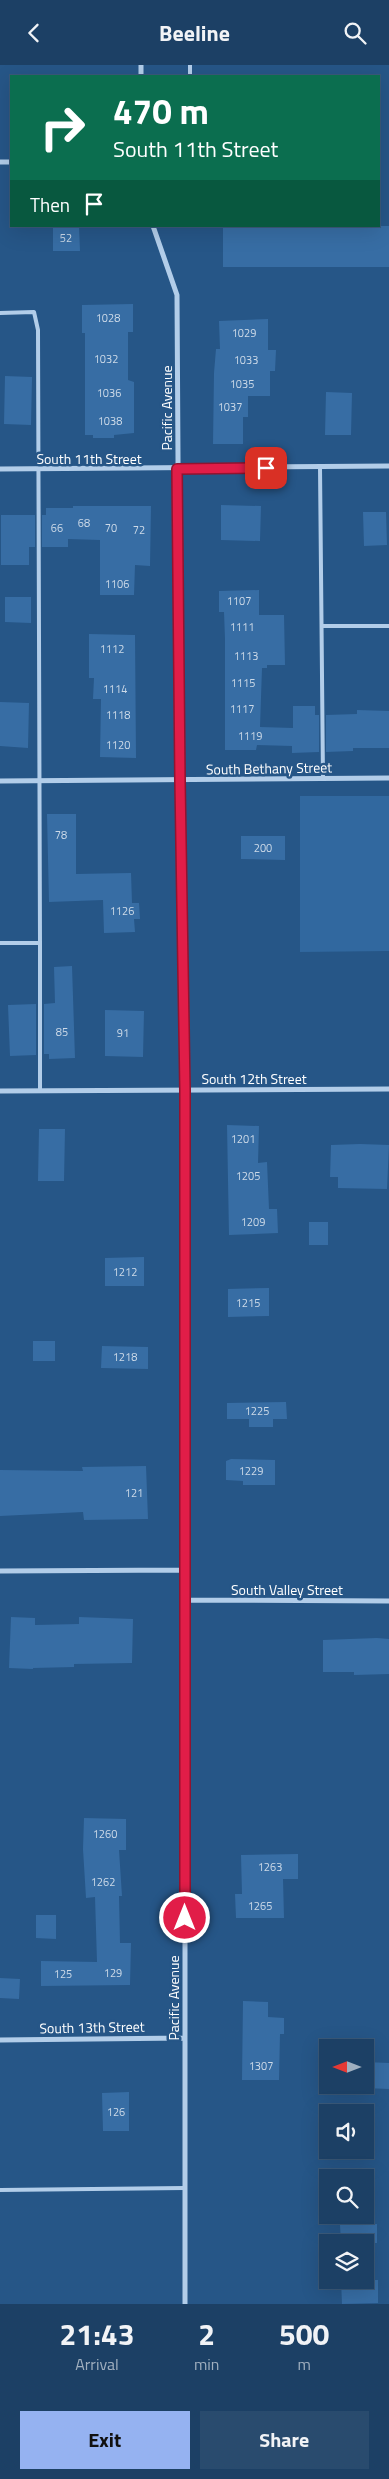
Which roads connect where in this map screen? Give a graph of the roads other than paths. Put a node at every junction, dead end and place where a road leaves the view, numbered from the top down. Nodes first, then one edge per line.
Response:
1 (153, 227) edge
2 (0, 313) edge
3 (320, 467) junction
4 (389, 467) edge
5 (0, 469) edge
6 (39, 469) junction
7 (177, 469) junction
8 (322, 626) junction
9 (389, 626) edge
10 (389, 778) edge
11 (323, 779) junction
12 (0, 781) edge
13 (40, 781) junction
14 (180, 781) junction
15 (0, 943) edge
16 (40, 943) junction
17 (389, 1089) edge
18 (185, 1090) junction
19 (0, 1091) edge
20 (40, 1091) junction
21 (185, 1570) junction
22 (0, 1571) edge
23 (185, 1600) junction
24 (389, 1601) edge
25 (184, 2038) junction
26 (0, 2040) edge
27 (185, 2187) junction
28 (0, 2190) edge
29 (185, 2304) edge

1 - 7 street, Pacific Avenue
2 - 6 lane
3 - 4 street, South 11th Street
3 - 7 street, South 11th Street
3 - 8 lane
5 - 6 street, South 11th Street
6 - 7 street, South 11th Street
6 - 13 lane
7 - 14 street, Pacific Avenue
8 - 9 lane
8 - 11 lane
10 - 11 street, South Bethany Street
11 - 14 street, South Bethany Street
12 - 13 street, South Bethany Street
13 - 14 street, South Bethany Street
13 - 16 lane
14 - 18 street, Pacific Avenue
15 - 16 lane
16 - 20 lane
17 - 18 street, South 12th Street
18 - 20 street, South 12th Street
18 - 21 street, Pacific Avenue
19 - 20 street, South 12th Street
21 - 22 street
21 - 23 street, Pacific Avenue
23 - 24 street, South Valley Street
23 - 25 street, Pacific Avenue
25 - 26 street, South 13th Street
25 - 27 street, Pacific Avenue
27 - 28 lane
27 - 29 street, Pacific Avenue

